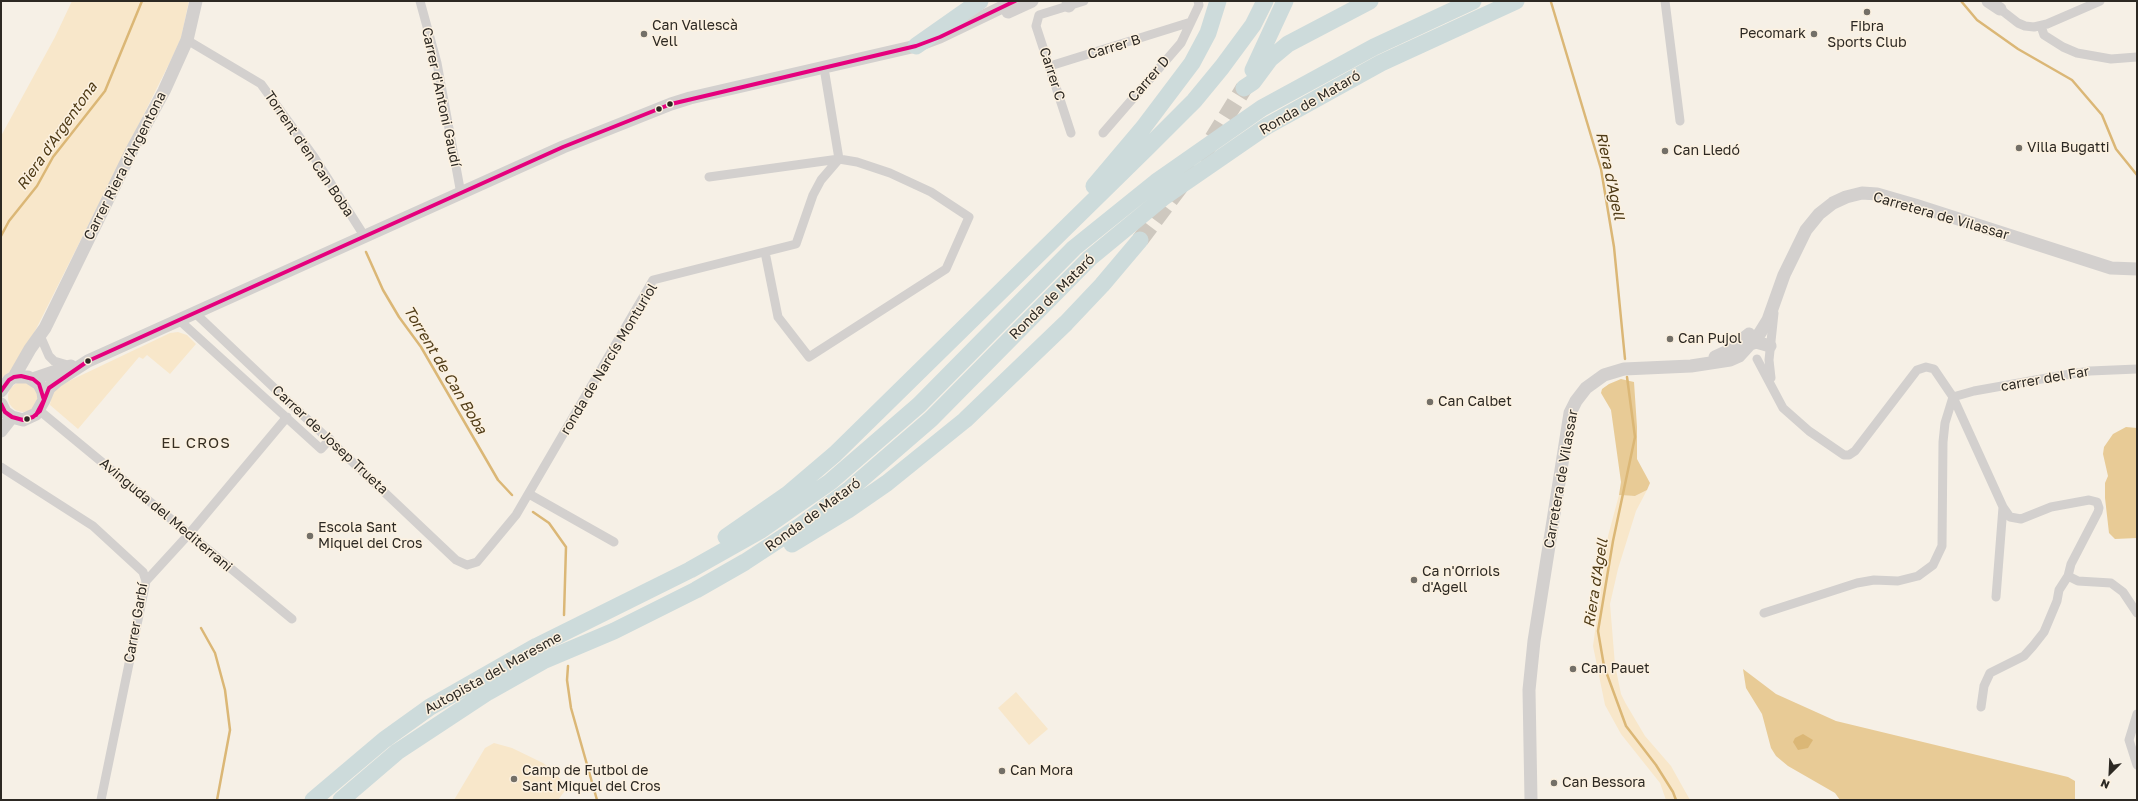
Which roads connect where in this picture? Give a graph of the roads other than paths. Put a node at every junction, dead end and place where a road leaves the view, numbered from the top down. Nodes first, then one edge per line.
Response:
1 (196, 1) edge
2 (420, 1) edge
3 (980, 1) edge
4 (1032, 1) edge
5 (1084, 1) edge
6 (1198, 1) edge
7 (1218, 1) edge
8 (1265, 1) edge
9 (1285, 1) edge
10 (1370, 1) edge
11 (1472, 1) edge
12 (1516, 1) edge
13 (1664, 1) edge
14 (1988, 1) edge
15 (2100, 1) edge
16 (1015, 2) edge
17 (1068, 3) edge
18 (1997, 5) edge
19 (1191, 22) junction
20 (2041, 26) junction
21 (1177, 28) junction
22 (1184, 37) junction
23 (187, 40) junction
24 (916, 46) junction
25 (2137, 57) edge
26 (862, 62) junction
27 (1050, 66) junction
28 (825, 74) junction
29 (748, 85) junction
30 (642, 116) junction
31 (1680, 121) dead end
32 (1071, 133) dead end
33 (1103, 133) dead end
34 (839, 159) junction
35 (709, 177) dead end
36 (461, 194) junction
37 (365, 237) junction
38 (1140, 240) tunnel mouth
39 (1046, 247) junction
40 (765, 252) junction
41 (2137, 269) edge
42 (1772, 301) junction
43 (195, 313) junction
44 (179, 320) junction
45 (44, 334) junction
46 (1770, 351) junction
47 (1749, 353) junction
48 (1716, 357) junction
49 (88, 361) junction
50 (71, 366) junction
51 (1691, 366) junction
52 (2137, 369) edge
53 (14, 377) junction
54 (31, 378) junction
55 (1772, 383) junction
56 (1, 391) edge
57 (1953, 397) junction
58 (1, 404) edge
59 (42, 406) junction
60 (12, 417) junction
61 (287, 418) junction
62 (1, 431) edge
63 (330, 439) junction
64 (1, 467) edge
65 (530, 494) junction
66 (2003, 507) junction
67 (189, 534) junction
68 (614, 542) dead end
69 (745, 562) junction
70 (467, 565) joint
71 (690, 570) junction
72 (2068, 576) junction
73 (146, 581) junction
74 (1996, 597) dead end
75 (1764, 613) dead end
76 (2137, 613) edge
77 (604, 614) joint
78 (292, 619) dead end
79 (614, 631) joint
80 (1981, 707) dead end
81 (2137, 714) edge
82 (2137, 765) edge
83 (101, 800) edge
84 (313, 800) edge
85 (341, 800) edge
86 (1531, 800) edge

1 - 23 street, Carrer Riera d'Argentona
2 - 36 street, Carrer d'Antoni Gaudí
3 - 24 highway
4 - 26 street
5 - 17 street
6 - 19 street, Carrer D
7 - 39 highway
8 - 39 highway
9 - 10 highway
11 - 71 highway, Ronda de Mataró
12 - 69 highway, Ronda de Mataró
13 - 31 street
14 - 18 street
15 - 20 street
16 - 24 street
17 - 27 street, Carrer C
18 - 20 street
19 - 21 street, Carrer B
19 - 22 street, Carrer D
20 - 25 street
21 - 22 street
21 - 27 street, Carrer B
22 - 33 street, Carrer D
23 - 37 street, Torrent d'en Can Boba
23 - 45 street, Carrer Riera d'Argentona
24 - 26 street
26 - 28 street
26 - 29 street
27 - 32 street, Carrer C
28 - 29 street
28 - 30 street
28 - 34 street
29 - 30 street
30 - 36 street
34 - 35 street
34 - 40 street, ronda de Narcís Monturiol
34 - 40 street
36 - 37 street
37 - 43 street
38 - 69 highway
39 - 71 highway
40 - 65 street, ronda de Narcís Monturiol
41 - 42 street, Carretera de Vilassar
42 - 46 street
42 - 47 street, Carretera de Vilassar
42 - 48 street
43 - 44 street
43 - 63 street, Carrer de Josep Trueta
44 - 49 street
44 - 61 street
45 - 50 street
45 - 53 street, Carrer Riera d'Argentona
45 - 54 street, Carrer Riera d'Argentona
46 - 47 street
46 - 55 street
47 - 48 street
47 - 51 street, Carretera de Vilassar
47 - 55 street
48 - 51 street
49 - 50 street
49 - 59 street
50 - 54 street
51 - 86 street, Carretera de Vilassar
52 - 57 street, carrer del Far
53 - 54 street
53 - 56 street, Carrer Riera d'Argentona
54 - 59 street
55 - 57 street
57 - 66 street
57 - 75 street
58 - 60 street
59 - 60 street
59 - 67 street, Avinguda del Mediterrani
60 - 62 street
61 - 63 street
61 - 67 street
63 - 70 street, Carrer de Josep Trueta
64 - 73 street, Carrer Garbí
65 - 68 street
65 - 70 street, ronda de Narcís Monturiol
66 - 72 street
66 - 74 street
67 - 73 street
67 - 78 street, Avinguda del Mediterrani
69 - 79 highway, Ronda de Mataró
71 - 77 highway, Ronda de Mataró
72 - 76 street
72 - 80 street
73 - 83 street, Carrer Garbí
77 - 84 highway, Autopista del Maresme
79 - 85 highway, Autopista del Maresme
81 - 82 street

